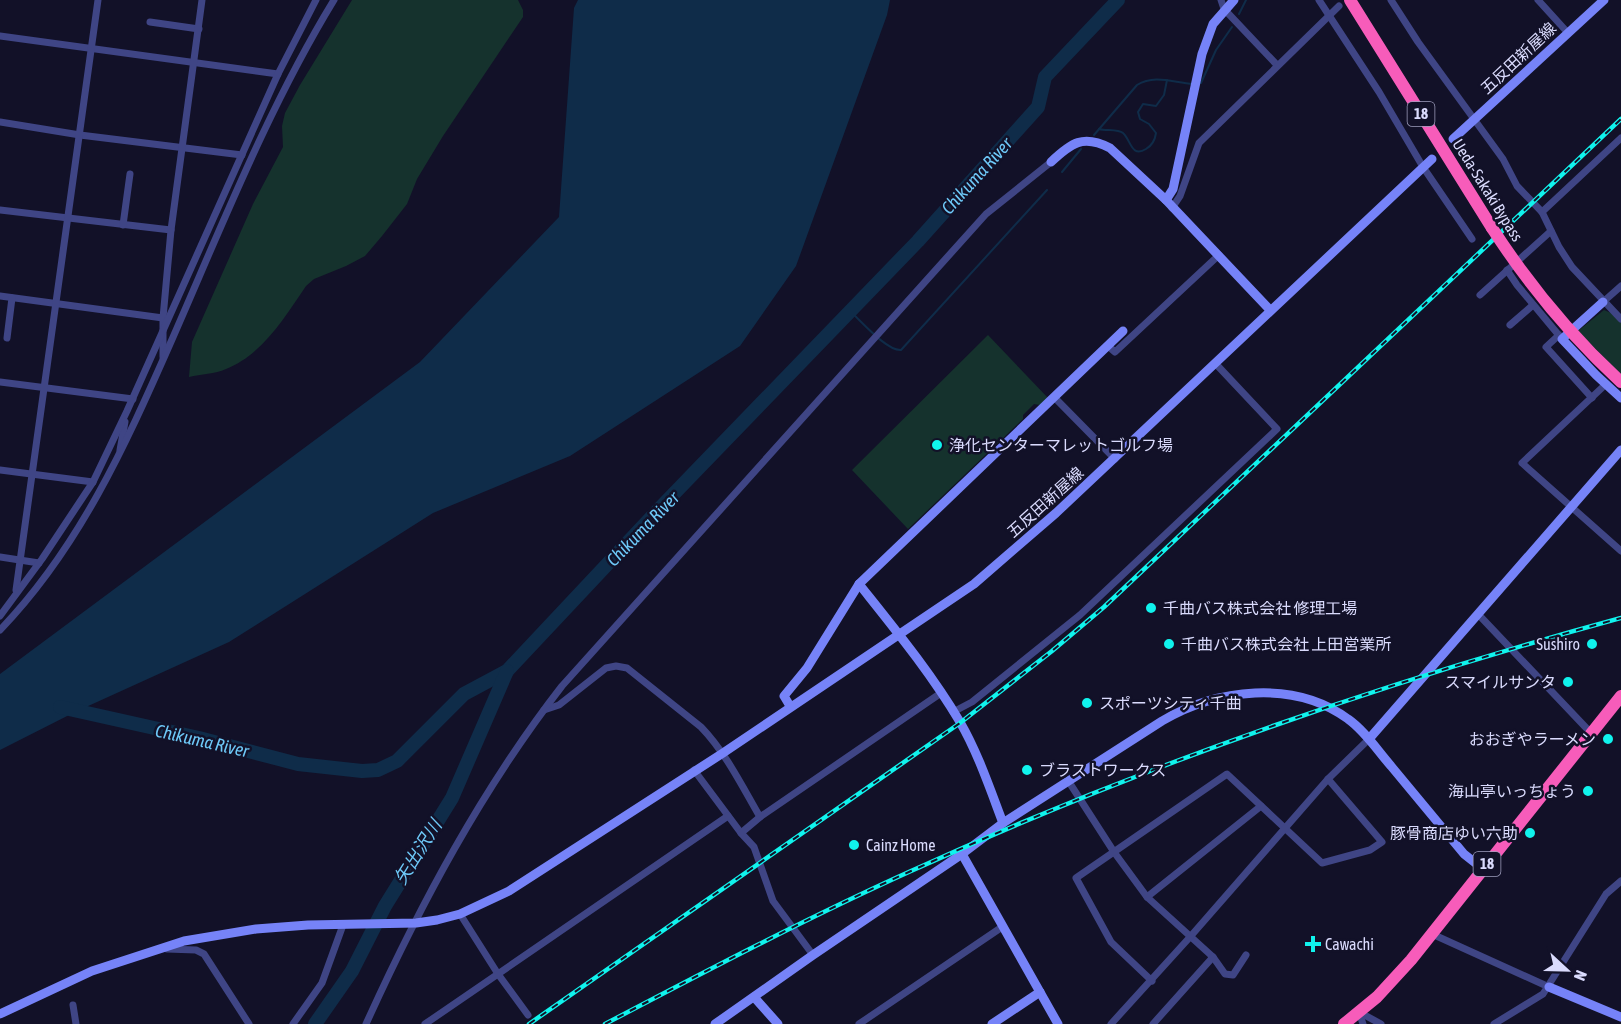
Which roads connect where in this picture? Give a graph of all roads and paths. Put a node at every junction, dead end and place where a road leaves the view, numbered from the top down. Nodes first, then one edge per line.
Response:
1 (98, 0) edge
2 (202, 0) edge
3 (316, 0) edge
4 (334, 0) edge
5 (1234, 0) edge
6 (1319, 0) edge
7 (1390, 0) edge
8 (1538, 0) edge
9 (1604, 0) edge
10 (1344, 3) edge
11 (1222, 4) edge
12 (1329, 15) junction
13 (150, 22) dead end
14 (199, 29) junction
15 (1568, 33) junction
16 (0, 36) edge
17 (92, 49) junction
18 (195, 64) junction
19 (1277, 65) junction
20 (278, 74) junction
21 (1474, 120) junction
22 (0, 122) edge
23 (80, 135) junction
24 (1621, 138) edge
25 (1453, 139) dead end
26 (184, 148) junction
27 (242, 155) junction
28 (1432, 159) dead end
29 (1051, 162) joint
30 (1423, 167) junction
31 (130, 174) dead end
32 (1169, 204) junction
33 (0, 210) edge
34 (1542, 212) junction
35 (68, 217) junction
36 (123, 225) junction
37 (171, 230) junction
38 (1551, 231) junction
39 (1472, 239) dead end
40 (1219, 255) junction
41 (1507, 270) junction
42 (1621, 286) edge
43 (1480, 295) dead end
44 (0, 296) edge
45 (12, 298) junction
46 (1603, 302) junction
47 (56, 304) junction
48 (1533, 305) junction
49 (1270, 310) junction
50 (163, 318) junction
51 (1621, 319) edge
52 (1510, 325) dead end
53 (163, 331) junction
54 (1123, 332) dead end
55 (1561, 337) junction
56 (7, 338) dead end
57 (1107, 346) junction
58 (163, 360) junction
59 (1215, 363) junction
60 (0, 382) edge
61 (1621, 382) edge
62 (1606, 384) junction
63 (45, 388) junction
64 (1054, 398) junction
65 (1592, 398) junction
66 (1621, 398) edge
67 (133, 399) junction
68 (127, 411) junction
69 (1621, 450) edge
70 (120, 455) junction
71 (1114, 459) junction
72 (0, 470) edge
73 (33, 474) junction
74 (93, 482) junction
75 (1572, 507) junction
76 (1621, 551) edge
77 (0, 557) edge
78 (21, 560) junction
79 (39, 562) junction
80 (860, 584) junction
81 (16, 593) junction
82 (1478, 615) junction
83 (0, 616) edge
84 (0, 630) edge
85 (900, 635) junction
86 (941, 693) junction
87 (1621, 696) edge
88 (790, 706) junction
89 (543, 711) junction
90 (954, 712) junction
91 (1591, 734) junction
92 (1369, 739) junction
93 (723, 753) junction
94 (694, 770) junction
95 (1328, 779) junction
96 (1069, 782) junction
97 (1261, 806) junction
98 (728, 816) junction
99 (760, 818) junction
100 (1003, 823) junction
101 (1285, 828) junction
102 (741, 833) junction
103 (1114, 852) junction
104 (962, 854) junction
105 (1483, 869) junction
106 (1621, 881) edge
107 (1147, 897) junction
108 (460, 914) junction
109 (413, 923) junction
110 (345, 925) junction
111 (1002, 927) junction
112 (1432, 934) junction
113 (1190, 937) junction
114 (161, 948) junction
115 (813, 955) junction
116 (1245, 955) dead end
117 (1213, 957) junction
118 (498, 974) junction
119 (1152, 981) junction
120 (1549, 987) junction
121 (1040, 992) junction
122 (754, 997) junction
123 (73, 1005) dead end
124 (0, 1014) edge
125 (528, 1015) dead end
126 (1621, 1017) edge
127 (1361, 1018) edge
128 (1117, 1022) edge
129 (76, 1024) edge
130 (249, 1024) edge
131 (293, 1024) edge
132 (366, 1024) edge
133 (425, 1024) edge
134 (715, 1024) edge
135 (778, 1024) edge
136 (859, 1024) edge
137 (992, 1024) edge
138 (1058, 1024) edge
139 (1152, 1024) edge
140 (1344, 1024) edge
141 (1381, 1024) edge
142 (1494, 1024) edge

1 - 17 street
2 - 14 street
3 - 20 street
4 - 58 street
5 - 11 street
6 - 12 street
7 - 21 street
8 - 15 street
9 - 15 street, 五反田新屋線
10 - 12 street
10 - 61 highway, Ueda-Sakaki Bypass / 18, bridge
11 - 19 street
11 - 32 street
12 - 19 street
12 - 30 street
13 - 14 street
14 - 18 street
15 - 21 street, 五反田新屋線
16 - 17 street
17 - 18 street
17 - 23 street
18 - 20 street
18 - 26 street
19 - 32 street
20 - 27 street
21 - 25 street, 五反田新屋線
21 - 34 street
22 - 23 street
23 - 26 street
23 - 35 street
24 - 34 street
26 - 27 street
26 - 37 street
27 - 53 street
28 - 30 street, 五反田新屋線
29 - 32 street
29 - 89 street
30 - 39 street
30 - 49 street, 五反田新屋線
31 - 36 street
32 - 40 street
33 - 35 street
34 - 38 street
35 - 36 street
35 - 47 street
36 - 37 street
37 - 50 street
38 - 41 street
38 - 46 street
40 - 49 street
40 - 57 street
41 - 43 street
41 - 48 street
42 - 46 street
44 - 45 street
45 - 47 street
45 - 56 street
46 - 51 street
46 - 55 street
47 - 50 street
47 - 63 street
48 - 52 street
48 - 55 street
49 - 59 street, 五反田新屋線
50 - 53 street
53 - 58 street
53 - 67 street
54 - 57 street
55 - 62 street
55 - 65 street
57 - 64 street
58 - 70 street
59 - 71 street, 五反田新屋線
59 - 90 street
60 - 63 street
62 - 65 street
62 - 66 street
63 - 67 street
63 - 73 street
64 - 71 street
64 - 80 street
65 - 75 street
67 - 68 street
68 - 70 street
68 - 74 street
69 - 75 street
70 - 84 street
71 - 85 street, 五反田新屋線
72 - 73 street
73 - 74 street
73 - 78 street
74 - 79 street
75 - 76 street
75 - 82 street
77 - 78 street
78 - 79 street
78 - 81 street
79 - 81 street
80 - 85 street
80 - 88 street
81 - 83 street
82 - 91 street
82 - 92 street
85 - 86 street
85 - 88 street, 五反田新屋線
86 - 90 street
86 - 99 street
87 - 91 highway, 18
88 - 93 street, 五反田新屋線
89 - 93 street
89 - 109 street
90 - 100 street
91 - 105 highway, 18
92 - 95 street
92 - 96 street
92 - 105 street
93 - 94 street, 五反田新屋線
93 - 99 street
94 - 98 street
94 - 108 street, 五反田新屋線
95 - 101 street
95 - 101 street
96 - 100 street
96 - 103 street
97 - 101 street
97 - 103 street
97 - 107 street
98 - 102 street
98 - 118 street
99 - 102 street
100 - 104 street
101 - 113 street
102 - 115 street
103 - 107 street
103 - 119 street
104 - 111 street
104 - 115 street
105 - 112 highway, 18
106 - 120 street
107 - 113 street
108 - 109 street, 五反田新屋線
108 - 118 street
109 - 110 street, 五反田新屋線
109 - 132 street
110 - 114 street, 五反田新屋線
110 - 131 street
111 - 121 street
111 - 136 street
112 - 120 street
112 - 127 highway, 18
113 - 117 street
113 - 119 street
114 - 124 street, 五反田新屋線
114 - 130 street
115 - 122 street
116 - 117 street
117 - 139 street
118 - 125 street
118 - 133 street
119 - 128 street
120 - 126 street
120 - 142 street
121 - 137 street
121 - 138 street
122 - 134 street
122 - 135 street
123 - 129 street
127 - 140 highway, 18
127 - 141 street

